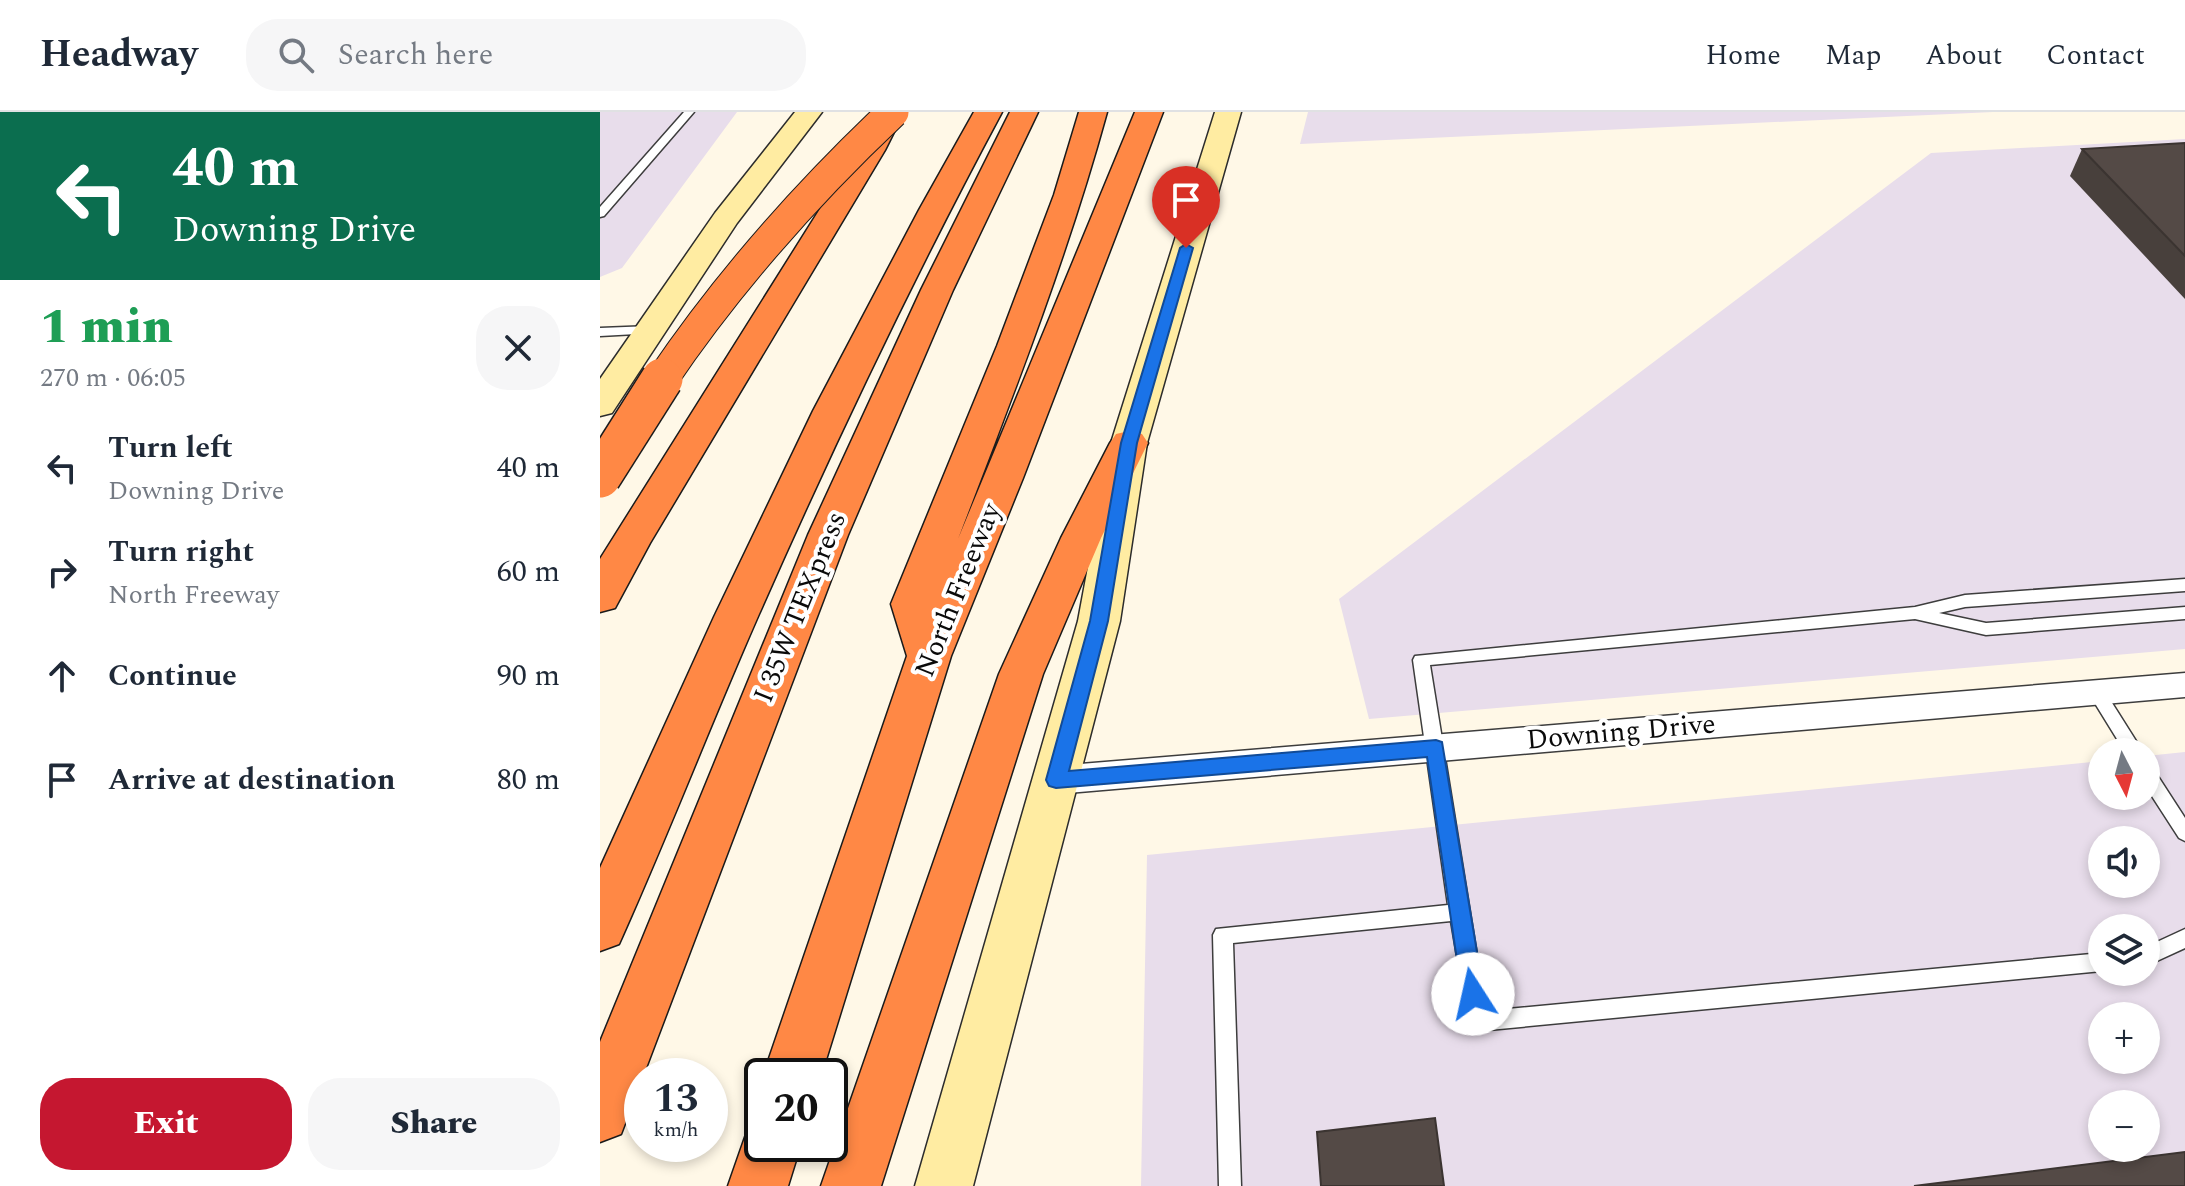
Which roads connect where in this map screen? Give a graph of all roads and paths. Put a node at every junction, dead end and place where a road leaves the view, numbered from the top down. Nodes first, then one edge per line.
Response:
1 (689, 112) edge
2 (809, 112) edge
3 (892, 112) edge
4 (988, 112) edge
5 (1024, 112) edge
6 (1093, 112) edge
7 (1149, 112) edge
8 (1228, 112) edge
9 (600, 214) edge
10 (651, 330) junction
11 (600, 332) edge
12 (600, 405) edge
13 (1129, 443) junction
14 (600, 477) edge
15 (2185, 585) edge
16 (600, 597) edge
17 (1915, 613) junction
18 (2185, 613) edge
19 (929, 656) junction
20 (2185, 685) edge
21 (2096, 692) junction
22 (2125, 738) edge
23 (1436, 748) junction
24 (1056, 780) junction
25 (2160, 794) edge
26 (2185, 833) edge
27 (1459, 912) junction
28 (600, 927) edge
29 (2185, 938) edge
30 (2160, 950) edge
31 (2088, 963) edge
32 (798, 1058) edge
33 (600, 1113) edge
34 (765, 1162) edge
35 (758, 1186) edge
36 (851, 1186) edge
37 (944, 1186) edge
38 (1230, 1186) edge

1 - 9 lane
2 - 10 main road
3 - 14 highway, bridge
3 - 16 highway
4 - 28 highway, I 35W TEXpress
5 - 33 highway, I 35W TEXpress
6 - 19 highway
7 - 19 highway, North Freeway
8 - 13 main road
10 - 11 lane
10 - 12 main road
13 - 24 main road
13 - 36 highway
15 - 17 lane
17 - 18 lane
17 - 23 lane
19 - 32 highway, North Freeway
20 - 21 street, Downing Drive
21 - 22 lane
21 - 23 street, Downing Drive
23 - 24 street, Downing Drive
23 - 27 lane
24 - 37 main road
25 - 26 lane
27 - 31 lane
27 - 38 lane
29 - 30 lane
34 - 35 highway

